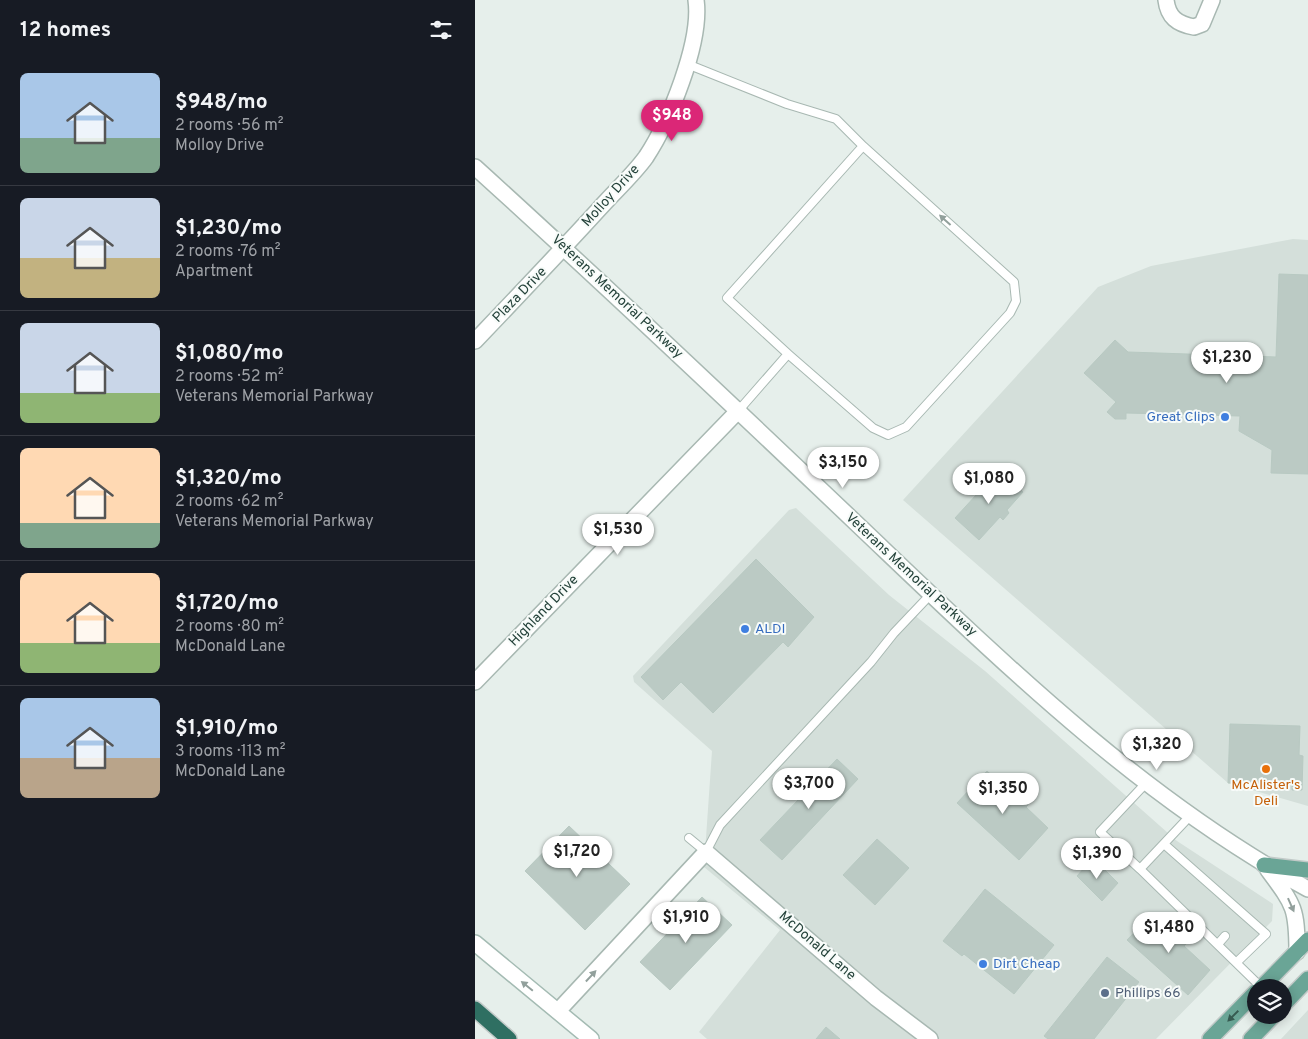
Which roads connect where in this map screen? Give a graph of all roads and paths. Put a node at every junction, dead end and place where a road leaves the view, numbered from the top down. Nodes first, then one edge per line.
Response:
1 (696, 0) edge
2 (1166, 0) edge
3 (1212, 0) edge
4 (687, 64) junction
5 (863, 146) junction
6 (475, 166) edge
7 (565, 248) junction
8 (475, 341) edge
9 (788, 354) junction
10 (739, 410) junction
11 (931, 594) junction
12 (475, 682) edge
13 (1147, 782) junction
14 (1190, 816) junction
15 (689, 838) dead end
16 (1164, 844) junction
17 (706, 852) junction
18 (1264, 865) junction
19 (1140, 869) junction
20 (1308, 870) edge
21 (1308, 889) edge
22 (1191, 907) dead end
23 (1186, 913) junction
24 (1205, 920) dead end
25 (1199, 926) junction
26 (1225, 936) dead end
27 (1308, 940) edge
28 (475, 943) edge
29 (1218, 944) junction
30 (1297, 952) junction
31 (1237, 962) junction
32 (1253, 979) edge
33 (1269, 979) edge
34 (1308, 979) edge
35 (1292, 996) edge
36 (1247, 1001) edge
37 (475, 1009) edge
38 (558, 1012) junction
39 (1265, 1024) edge
40 (509, 1039) edge
41 (591, 1039) edge
42 (930, 1039) edge
43 (1209, 1039) edge
44 (1251, 1039) edge

1 - 4 street, Molloy Drive
2 - 3 street
4 - 5 lane
4 - 7 street, Molloy Drive
5 - 9 lane
9 -> 5 lane
6 - 7 street, Veterans Memorial Parkway
7 - 8 street, Plaza Drive
7 - 10 street, Veterans Memorial Parkway
9 - 10 lane
10 - 11 street, Veterans Memorial Parkway
10 - 12 street, Highland Drive
11 - 13 street, Veterans Memorial Parkway
11 - 17 lane
13 - 14 street, Veterans Memorial Parkway
13 - 19 lane
14 - 16 lane
14 - 18 street, Veterans Memorial Parkway
15 - 17 lane, McDonald Lane
16 - 19 lane
16 - 31 lane
38 -> 17 street
17 - 42 street, McDonald Lane
18 - 20 main road
18 - 21 street, Veterans Memorial Parkway
18 -> 30 street
19 - 23 lane
22 - 23 lane
23 - 25 lane
24 - 25 lane
25 - 29 lane
26 - 29 lane
27 - 30 main road
38 -> 28 street
29 - 31 lane
30 - 33 main road
31 - 32 lane
34 - 35 main road
36 -> 43 main road
37 - 40 highway
38 - 41 street
39 - 44 main road

